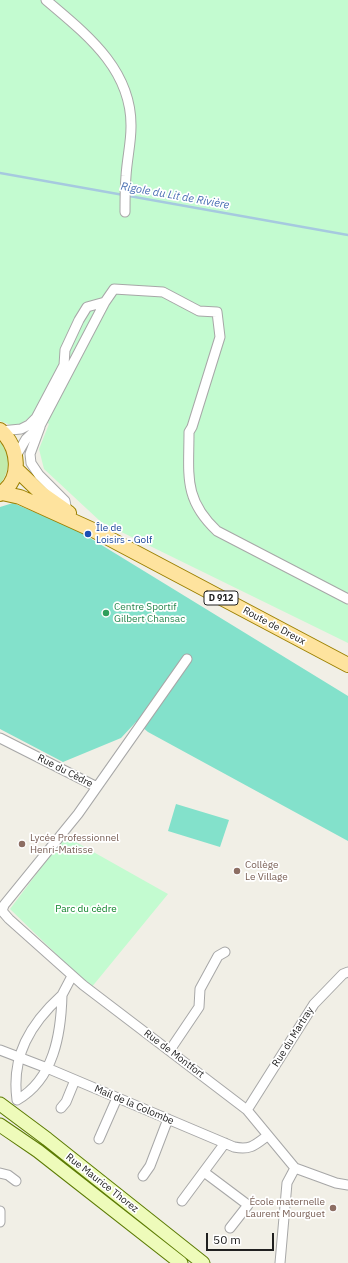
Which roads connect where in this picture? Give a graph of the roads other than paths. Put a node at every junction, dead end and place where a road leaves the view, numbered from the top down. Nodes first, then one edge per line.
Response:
1 (46, 0) edge
2 (125, 212) dead end
3 (105, 302) junction
4 (40, 426) junction
5 (1, 431) edge
6 (16, 462) junction
7 (1, 493) edge
8 (67, 511) junction
9 (95, 531) junction
10 (348, 600) edge
11 (187, 660) dead end
12 (348, 665) edge
13 (0, 738) edge
14 (97, 787) junction
15 (1, 911) edge
16 (225, 952) dead end
17 (348, 972) edge
18 (72, 976) junction
19 (62, 995) junction
20 (0, 1050) edge
21 (170, 1050) junction
22 (19, 1058) junction
23 (47, 1068) junction
24 (75, 1080) junction
25 (117, 1098) junction
26 (17, 1100) junction
27 (5, 1108) edge
28 (61, 1108) dead end
29 (247, 1110) junction
30 (168, 1119) junction
31 (0, 1125) edge
32 (267, 1136) junction
33 (99, 1139) dead end
34 (225, 1143) junction
35 (295, 1168) junction
36 (204, 1172) junction
37 (0, 1173) edge
38 (143, 1176) dead end
39 (16, 1181) dead end
40 (348, 1185) edge
41 (182, 1202) dead end
42 (0, 1211) edge
43 (0, 1222) edge
44 (230, 1228) dead end
45 (181, 1263) edge
46 (204, 1263) edge
47 (280, 1263) edge

1 - 2 street
3 - 4 street
3 - 5 street
3 - 10 street
4 - 6 street
4 - 8 street
5 - 6 main road, Route de Dreux
6 - 7 main road
6 - 8 main road, Route de Dreux / D 912
7 - 9 main road, Route de Dreux / D 912
8 - 9 main road, Route de Dreux / D 912
9 - 12 main road, Route de Dreux / D 912
11 - 14 street
13 - 14 street, Rue du Cèdre
14 - 15 street, Rue du Cèdre
15 - 18 street, Rue de Montfort
16 - 21 street
17 - 29 street, Rue du Martray
18 - 19 street
18 - 21 street, Rue de Montfort
19 - 22 street
19 - 23 street
20 - 22 street, Mail de la Colombe
21 - 29 street, Rue de Montfort
22 - 23 street, Mail de la Colombe
22 - 26 street
23 - 24 street, Mail de la Colombe
23 - 26 street
24 - 25 street, Mail de la Colombe
24 - 28 street
25 - 30 street, Mail de la Colombe
25 - 33 street
26 - 27 street
27 - 46 main road, Rue Maurice Thorez
29 - 32 street, Rue de Montfort
30 - 34 street, Mail de la Colombe
30 - 38 street
31 - 45 main road, Rue Maurice Thorez
32 - 34 street, Mail de la Colombe
32 - 35 street, Rue de Montfort
34 - 36 street
35 - 40 street, Rue de Montfort
35 - 47 street
36 - 41 street
36 - 44 street
37 - 39 street
42 - 43 street

